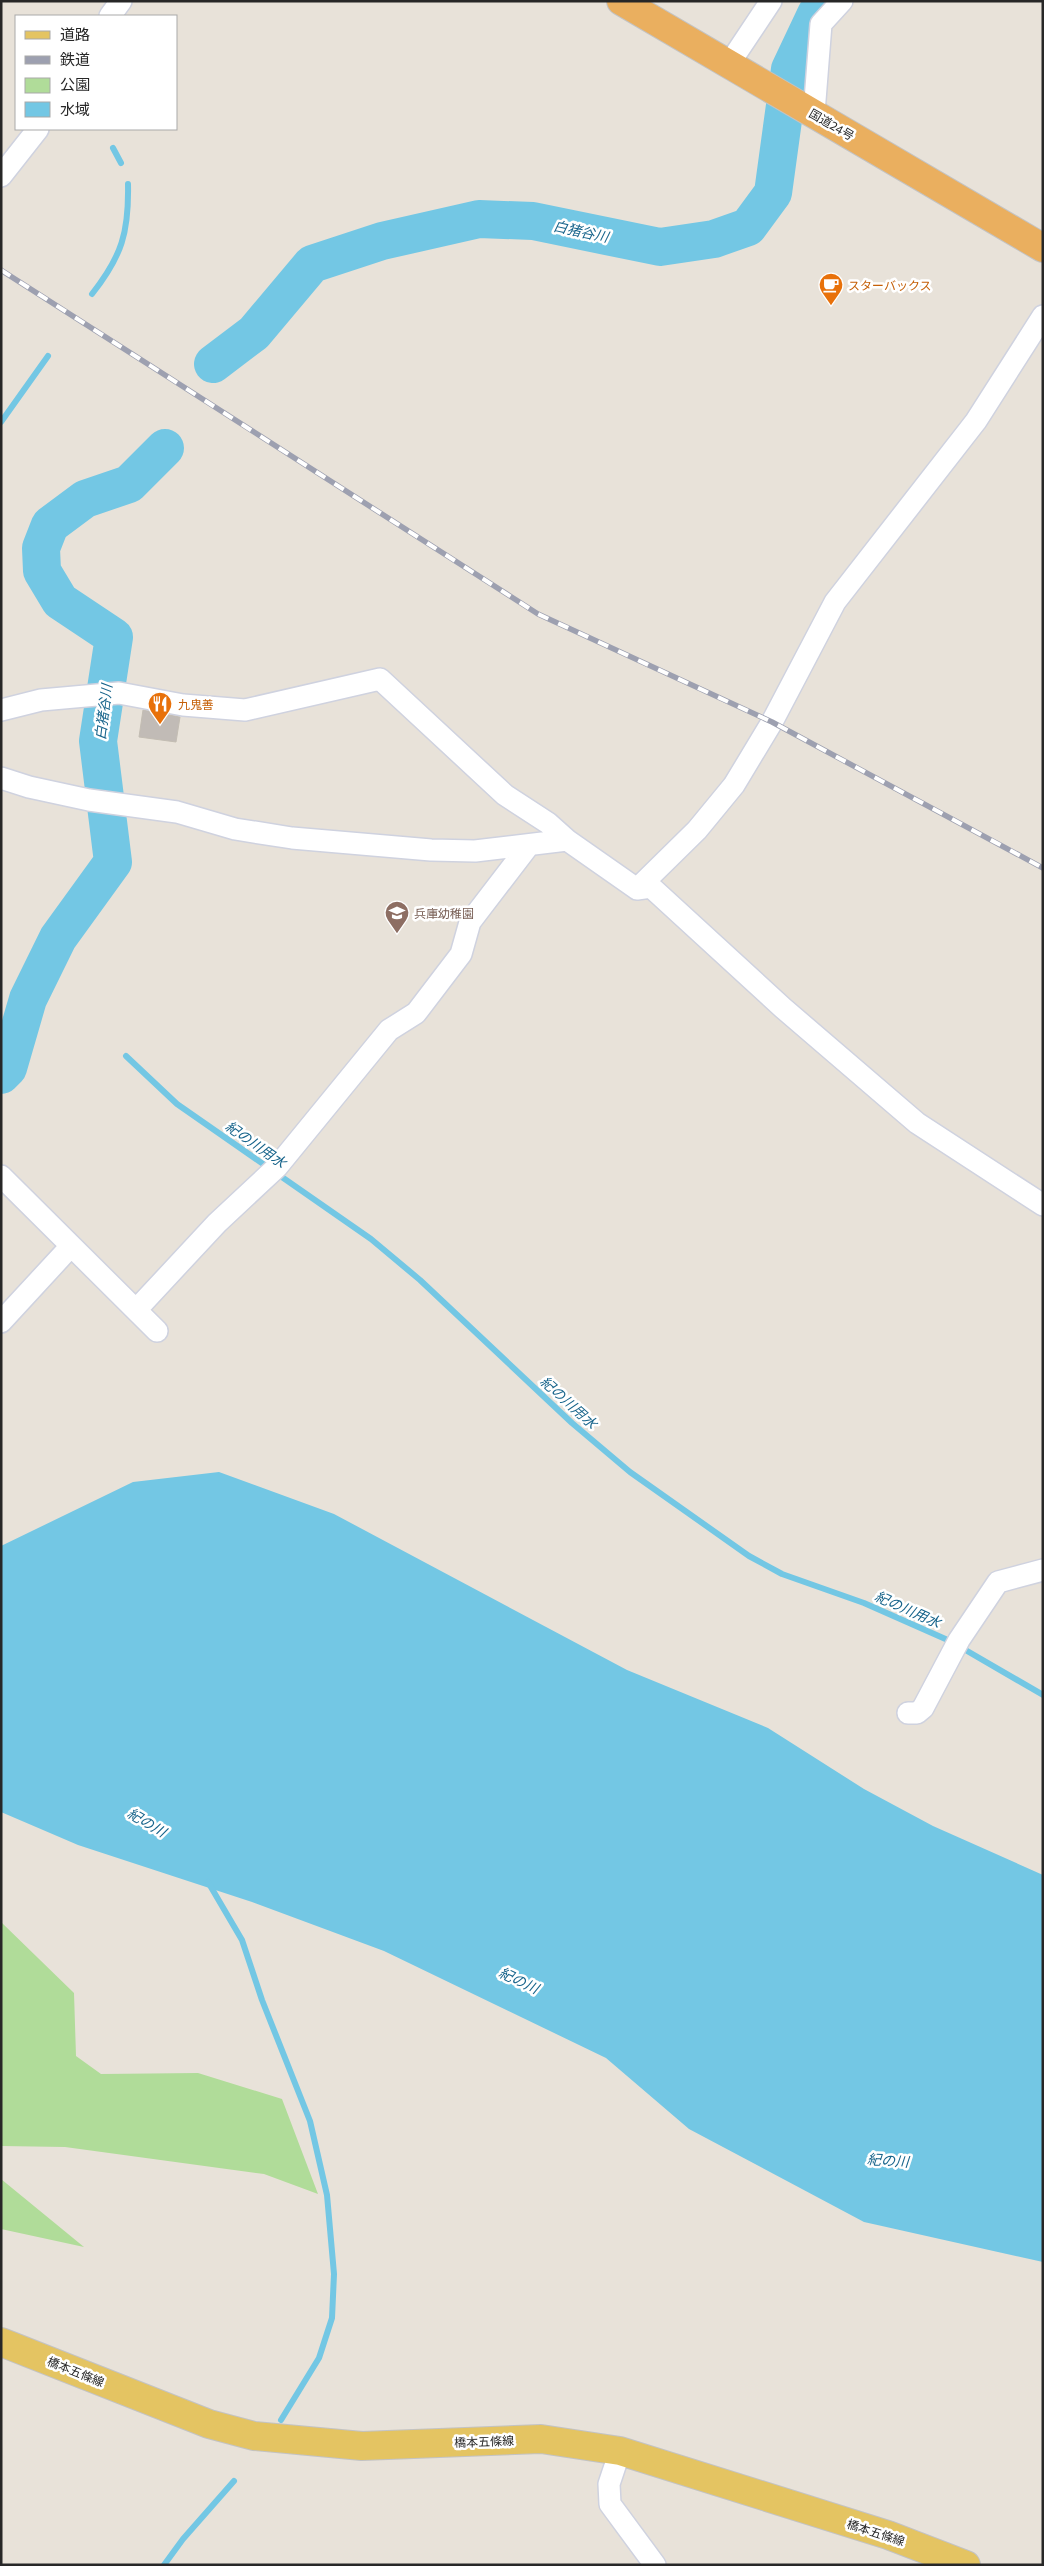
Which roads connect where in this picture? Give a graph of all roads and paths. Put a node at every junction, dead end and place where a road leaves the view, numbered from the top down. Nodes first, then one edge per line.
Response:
1 (121, 1) edge
2 (621, 1) edge
3 (771, 1) edge
4 (842, 1) edge
5 (111, 15) edge
6 (729, 64) junction
7 (814, 113) junction
8 (37, 130) edge
9 (1, 176) edge
10 (1043, 248) edge
11 (1043, 316) edge
12 (1, 710) edge
13 (1, 778) edge
14 (567, 840) junction
15 (529, 844) junction
16 (637, 889) junction
17 (1, 1176) edge
18 (1043, 1205) edge
19 (71, 1246) junction
20 (136, 1310) junction
21 (1, 1322) edge
22 (157, 1331) dead end
23 (1043, 1570) edge
24 (908, 1713) dead end
25 (1, 2342) edge
26 (620, 2451) junction
27 (655, 2565) edge
28 (966, 2565) edge

1 - 5 street
2 - 6 highway, 国道24号
3 - 6 street
4 - 7 street
6 - 7 highway, 国道24号
7 - 10 highway, 国道24号
8 - 9 street
11 - 16 street
12 - 14 street
13 - 15 street
14 - 15 street
14 - 16 street
15 - 20 street
16 - 18 street
17 - 19 street
19 - 20 street
19 - 21 street
20 - 22 street
23 - 24 street
25 - 26 main road, 橋本五條線
26 - 27 street
26 - 28 main road, 橋本五條線

